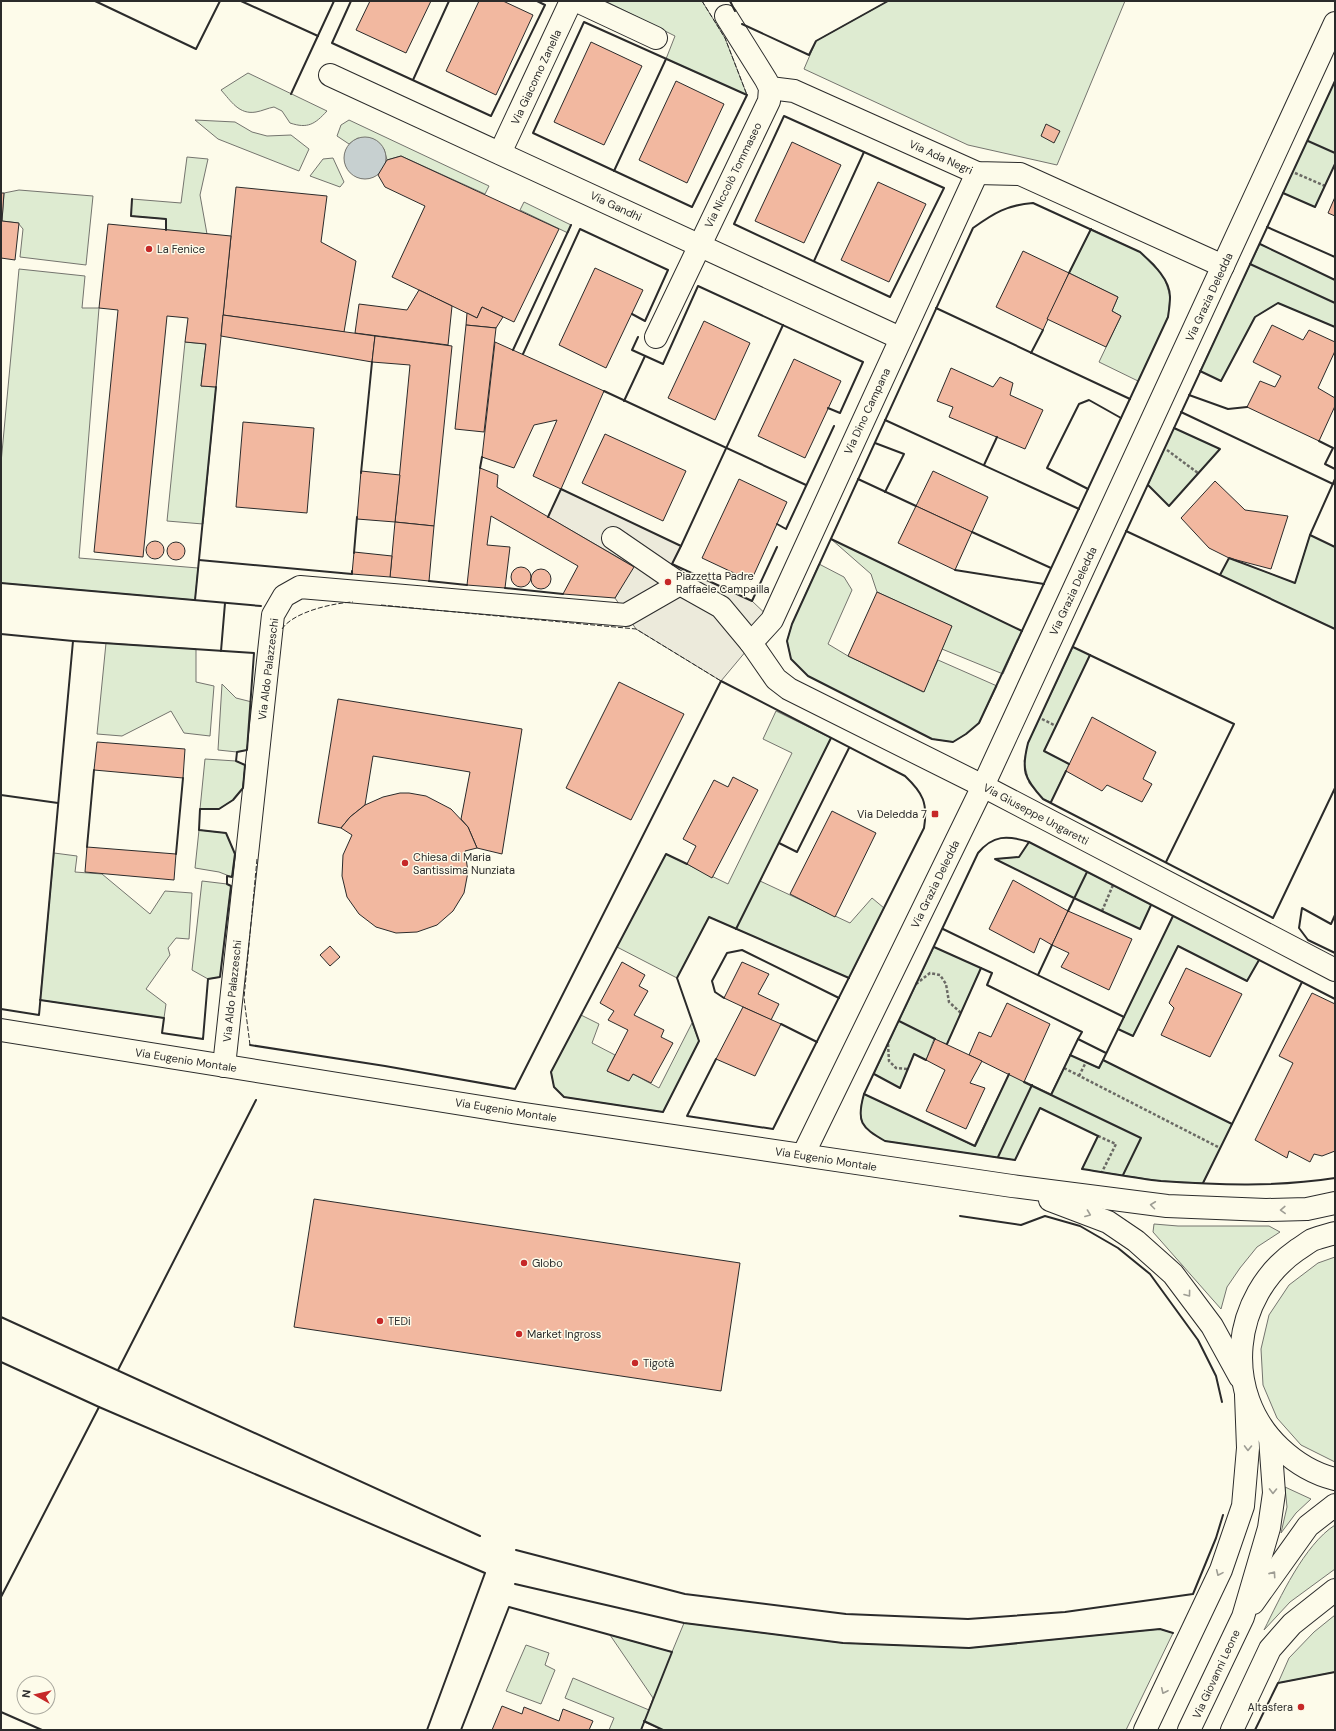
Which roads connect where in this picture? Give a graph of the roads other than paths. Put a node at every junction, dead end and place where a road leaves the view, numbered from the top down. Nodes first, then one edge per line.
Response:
1 (571, 1) edge
2 (577, 1) edge
3 (726, 16) dead end
4 (1335, 23) edge
5 (656, 38) dead end
6 (330, 75) dead end
7 (770, 88) junction
8 (500, 153) junction
9 (977, 174) junction
10 (700, 244) junction
11 (1222, 266) junction
12 (656, 337) dead end
13 (900, 338) junction
14 (613, 538) dead end
15 (680, 584) junction
16 (751, 643) junction
17 (983, 786) junction
18 (1335, 970) edge
19 (1, 1030) edge
20 (224, 1066) junction
21 (803, 1155) junction
22 (1012, 1186) junction
23 (1335, 1203) edge
24 (1307, 1209) junction
25 (1335, 1215) edge
26 (1335, 1225) edge
27 (1335, 1233) edge
28 (1312, 1240) junction
29 (1245, 1389) junction
30 (1270, 1438) junction
31 (1335, 1479) edge
32 (1335, 1505) edge
33 (1335, 1590) edge
34 (1243, 1617) junction
35 (1145, 1730) edge
36 (1189, 1730) edge
37 (1232, 1730) edge

1 - 8 street, Via Giacomo Zanella
2 - 5 street
3 - 7 street
4 - 11 street, Via Grazia Deledda
6 - 8 street, Via Gandhi
7 - 9 street, Via Ada Negri
7 - 10 street, Via Niccolò Tommaseo
8 - 10 street, Via Gandhi
9 - 11 street, Via Ada Negri
9 - 13 street, Via Dino Campana
10 - 12 street, Via Niccolò Tommaseo
10 - 13 street, Via Gandhi
11 - 17 street, Via Grazia Deledda
13 - 16 street, Via Dino Campana
14 - 15 street, Via Giuseppe Ungaretti
15 - 16 street, Via Giuseppe Ungaretti
15 - 20 street, Via Aldo Palazzeschi
16 - 17 street, Via Giuseppe Ungaretti
17 - 18 street, Via Giuseppe Ungaretti
17 - 21 street, Via Grazia Deledda
19 - 20 street, Via Eugenio Montale
20 - 21 street, Via Eugenio Montale
21 - 22 street, Via Eugenio Montale
24 -> 22 street
22 -> 29 street
23 - 24 street
24 - 25 street
26 - 28 street
27 - 28 street
28 - 29 street
29 - 30 street
29 -> 35 street
30 - 31 street
30 -> 34 street
34 -> 32 street
33 - 37 street
34 - 36 street, Via Giovanni Leone

